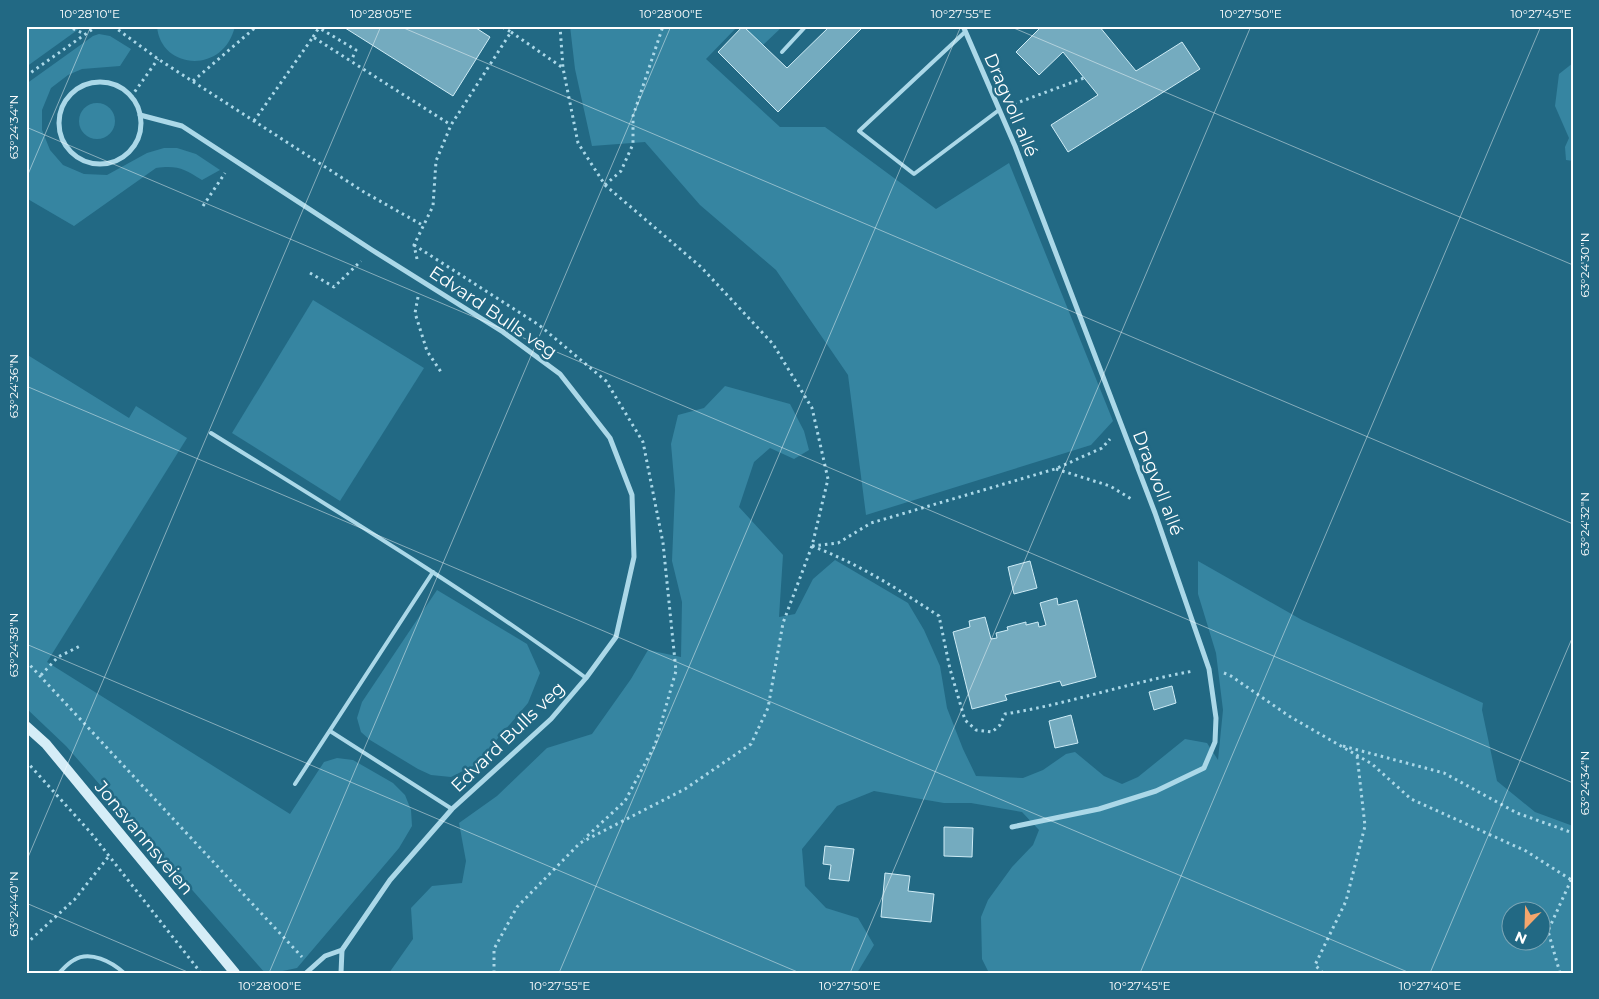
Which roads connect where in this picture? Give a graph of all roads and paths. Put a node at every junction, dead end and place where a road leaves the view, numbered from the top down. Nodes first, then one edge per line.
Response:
1 (67, 26) edge
2 (97, 26) edge
3 (113, 26) edge
4 (257, 26) edge
5 (316, 26) edge
6 (320, 26) edge
7 (501, 26) edge
8 (560, 26) edge
9 (663, 26) edge
10 (806, 26) edge
11 (963, 26) edge
12 (510, 32) junction
13 (965, 32) junction
14 (85, 34) junction
15 (313, 37) junction
16 (782, 52) dead end
17 (158, 59) junction
18 (350, 60) junction
19 (563, 68) junction
20 (26, 76) edge
21 (1084, 78) dead end
22 (192, 81) junction
23 (131, 97) junction
24 (999, 110) junction
25 (140, 115) junction
26 (254, 121) junction
27 (451, 124) junction
28 (234, 160) junction
29 (605, 185) junction
30 (203, 206) dead end
31 (424, 226) junction
32 (414, 245) junction
33 (372, 250) junction
34 (310, 273) dead end
35 (422, 280) junction
36 (441, 372) dead end
37 (1122, 425) junction
38 (212, 432) dead end
39 (1055, 469) junction
40 (1155, 513) junction
41 (812, 546) junction
42 (433, 572) junction
43 (80, 646) dead end
44 (26, 661) edge
45 (1210, 669) junction
46 (40, 675) junction
47 (586, 678) junction
48 (26, 726) edge
49 (330, 731) junction
50 (1340, 745) junction
51 (1357, 755) junction
52 (26, 760) edge
53 (295, 784) dead end
54 (452, 810) junction
55 (1012, 827) dead end
56 (1573, 833) edge
57 (580, 842) junction
58 (109, 856) junction
59 (1572, 881) edge
60 (26, 944) edge
61 (342, 950) junction
62 (302, 958) dead end
63 (58, 973) edge
64 (124, 973) edge
65 (201, 973) edge
66 (235, 973) edge
67 (306, 973) edge
68 (341, 973) edge
69 (494, 973) edge
70 (1323, 973) edge
71 (1560, 973) edge

1 - 14 path
2 - 14 path
3 - 17 path
4 - 22 path
5 - 18 path
6 - 15 path, bridge
7 - 12 path
8 - 19 path
9 - 29 path
10 - 16 lane
11 - 13 street, Dragvoll allé
12 - 19 path
12 - 27 path
13 - 24 street, Dragvoll allé
13 - 24 lane
14 - 20 path
15 - 18 path
15 - 26 path
17 - 22 path
17 - 23 path
18 - 27 path
19 - 29 path
21 - 24 path
22 - 26 path
23 - 25 street
23 - 25 street
24 - 37 street, Dragvoll allé
25 - 28 street, Edvard Bulls veg
26 - 31 path
27 - 31 path
28 - 30 path
28 - 33 street, Edvard Bulls veg
29 - 41 path
31 - 32 path
32 - 35 path
32 - 57 path
33 - 34 path
33 - 35 street, Edvard Bulls veg
35 - 36 path
35 - 47 street, Edvard Bulls veg
37 - 39 path
37 - 40 street, Dragvoll allé
38 - 42 lane
39 - 40 path
39 - 41 path
40 - 45 street, Dragvoll allé
41 - 45 path
41 - 57 path
42 - 47 lane
42 - 49 lane
43 - 46 path
44 - 46 path
45 - 50 path
45 - 55 street, Dragvoll allé
46 - 62 path
47 - 54 street, Edvard Bulls veg
48 - 66 main road, Jonsvannsveien
49 - 53 lane
49 - 54 lane
50 - 51 path
50 - 56 path
51 - 59 path
51 - 70 path
52 - 58 path
54 - 61 street, Edvard Bulls veg
57 - 69 path
58 - 60 path
58 - 65 path
59 - 71 path
61 - 67 street
61 - 68 street
63 - 64 lane

